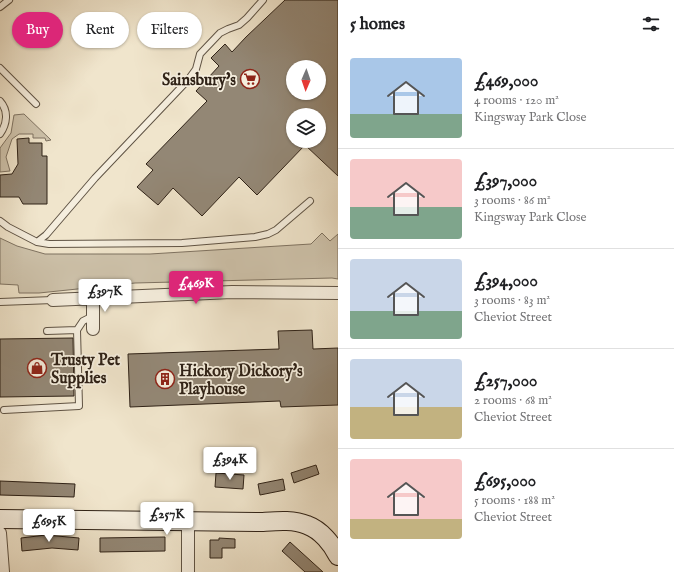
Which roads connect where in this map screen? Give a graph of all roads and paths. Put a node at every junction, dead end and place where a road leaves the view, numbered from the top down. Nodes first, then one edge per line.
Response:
1 (9, 0) edge
2 (263, 0) edge
3 (0, 7) edge
4 (0, 68) edge
5 (0, 101) edge
6 (36, 104) dead end
7 (0, 134) edge
8 (310, 201) dead end
9 (0, 221) edge
10 (37, 242) junction
11 (338, 292) edge
12 (93, 298) junction
13 (53, 300) joint
14 (0, 302) edge
15 (93, 316) junction
16 (93, 329) dead end
17 (77, 330) junction
18 (47, 331) dead end
19 (4, 410) dead end
20 (0, 519) edge
21 (188, 521) junction
22 (0, 533) edge
23 (338, 556) edge
24 (3, 572) edge
25 (188, 572) edge

1 - 3 lane
2 - 10 lane
4 - 6 lane
5 - 7 lane
8 - 10 lane
9 - 10 lane
11 - 12 street
12 - 13 street
12 - 15 street
13 - 14 lane
15 - 16 street
15 - 17 lane
17 - 18 lane
17 - 19 lane
20 - 21 street
21 - 23 street
21 - 25 street
22 - 24 street

